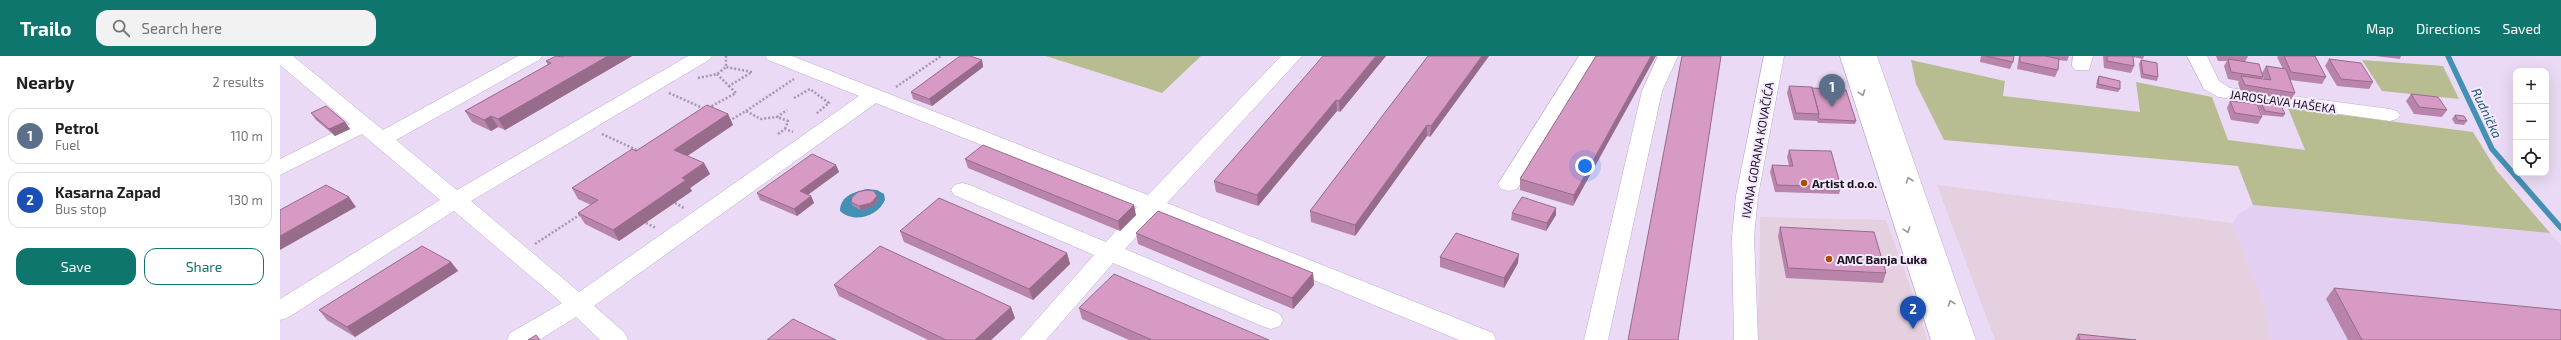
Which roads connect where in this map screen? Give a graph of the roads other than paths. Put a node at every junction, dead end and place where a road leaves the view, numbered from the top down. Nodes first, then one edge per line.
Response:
1 (281, 56) edge
2 (532, 56) edge
3 (702, 56) edge
4 (775, 56) edge
5 (1292, 56) edge
6 (1588, 56) edge
7 (1668, 56) edge
8 (1774, 56) edge
9 (1850, 56) edge
10 (1867, 56) edge
11 (2197, 56) edge
12 (876, 98) junction
13 (2390, 115) dead end
14 (365, 124) junction
15 (382, 139) junction
16 (280, 168) edge
17 (1509, 184) dead end
18 (962, 190) dead end
19 (456, 200) junction
20 (1152, 205) junction
21 (1110, 252) junction
22 (578, 305) junction
23 (281, 309) edge
24 (1271, 320) dead end
25 (1039, 337) edge
26 (519, 340) edge
27 (616, 340) edge
28 (1484, 340) edge
29 (1596, 340) edge
30 (1746, 340) edge
31 (1944, 340) edge
32 (1964, 340) edge

1 - 14 main road
2 - 15 main road
3 - 19 main road
4 - 12 main road
5 - 20 main road
6 - 17 main road
7 - 29 main road
8 - 30 main road, IVANA GORANA KOVAČIĆA
9 -> 31 main road
32 -> 10 main road
11 - 13 main road, JAROSLAVA HAŠEKA
12 - 20 main road
12 - 22 main road
14 - 15 main road
14 - 16 main road
15 - 19 main road
18 - 21 main road
19 - 22 main road
19 - 23 main road
20 - 21 main road
20 - 28 main road
21 - 24 main road
21 - 25 main road
22 - 26 main road
22 - 27 main road

